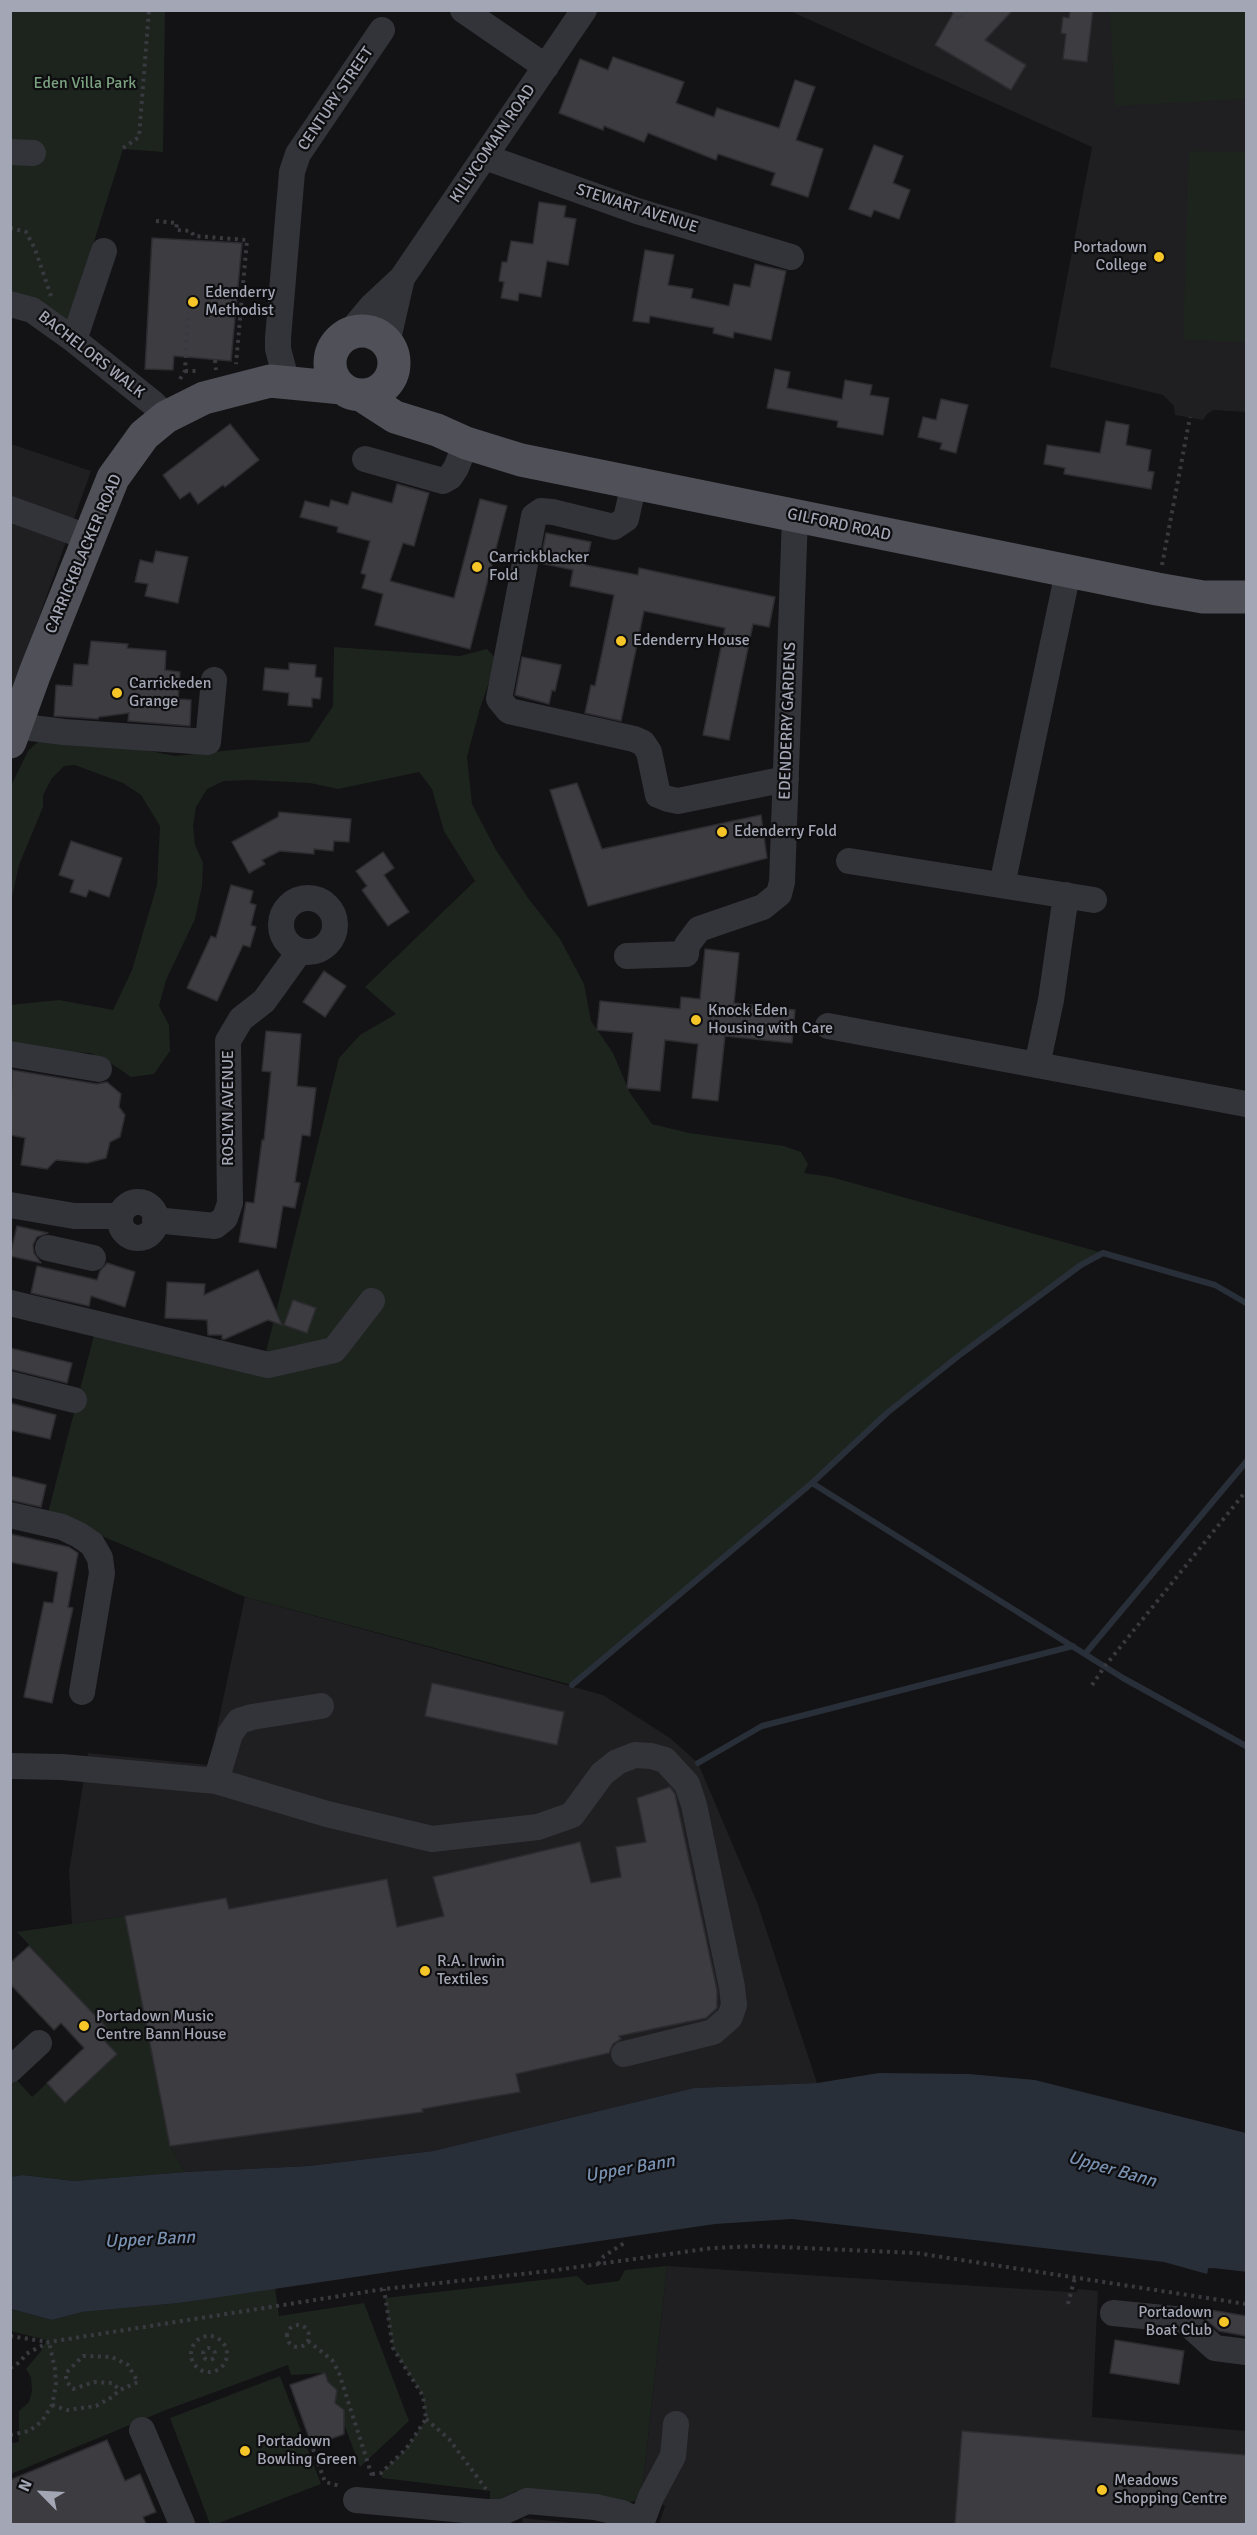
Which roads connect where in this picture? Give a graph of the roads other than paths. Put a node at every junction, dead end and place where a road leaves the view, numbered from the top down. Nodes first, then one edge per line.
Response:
1 (463, 10) edge
2 (584, 10) edge
3 (382, 30) dead end
4 (546, 67) junction
5 (485, 157) junction
6 (104, 250) dead end
7 (791, 257) dead end
8 (402, 278) junction
9 (10, 303) edge
10 (76, 333) junction
11 (343, 338) junction
12 (391, 352) junction
13 (280, 378) junction
14 (352, 392) junction
15 (166, 417) junction
16 (436, 430) junction
17 (466, 443) junction
18 (365, 459) dead end
19 (634, 483) junction
20 (10, 509) edge
21 (795, 516) junction
22 (90, 538) junction
23 (1068, 572) junction
24 (1246, 597) edge
25 (214, 680) dead end
26 (13, 734) edge
27 (786, 779) junction
28 (849, 861) dead end
29 (1002, 885) junction
30 (1066, 895) junction
31 (1094, 900) dead end
32 (300, 951) dead end
33 (627, 956) dead end
34 (828, 1026) dead end
35 (10, 1054) edge
36 (1037, 1065) junction
37 (99, 1069) dead end
38 (1246, 1104) edge
39 (10, 1205) edge
40 (79, 1216) junction
41 (71, 1253) dead end
42 (372, 1301) dead end
43 (10, 1303) edge
44 (10, 1384) edge
45 (74, 1400) dead end
46 (10, 1515) edge
47 (82, 1692) dead end
48 (321, 1706) dead end
49 (10, 1766) edge
50 (216, 1781) junction
51 (39, 2043) dead end
52 (624, 2054) dead end
53 (10, 2070) edge
54 (1113, 2313) dead end
55 (1246, 2352) edge
56 (676, 2424) dead end
57 (142, 2430) dead end
58 (362, 2501) road end
59 (486, 2518) edge
60 (641, 2523) edge
61 (182, 2524) edge

1 - 4 street
2 - 4 street, KILLYCOMAIN ROAD
3 - 13 street, CENTURY STREET
4 - 5 street, KILLYCOMAIN ROAD
5 - 7 street, STEWART AVENUE
5 - 8 street, KILLYCOMAIN ROAD
6 - 10 street
8 - 11 street, KILLYCOMAIN ROAD
8 - 12 street, KILLYCOMAIN ROAD
9 - 10 street, BACHELORS WALK
10 - 15 street, BACHELORS WALK
11 - 12 main road
11 - 13 main road, CARRICKBLACKER ROAD
11 - 14 main road
12 - 14 main road
12 - 16 main road
13 - 14 main road, CARRICKBLACKER ROAD
13 - 15 main road, CARRICKBLACKER ROAD
14 - 16 main road, GILFORD ROAD
15 - 22 main road, CARRICKBLACKER ROAD
16 - 17 main road, GILFORD ROAD
17 - 18 street
17 - 19 main road, GILFORD ROAD
19 - 21 main road, GILFORD ROAD
19 - 27 street
20 - 22 street
21 - 23 main road, GILFORD ROAD
21 - 27 street, EDENDERRY GARDENS
22 - 26 main road, CARRICKBLACKER ROAD
23 - 24 main road, GILFORD ROAD
23 - 29 street
25 - 26 street
27 - 33 street, EDENDERRY GARDENS
28 - 29 street
29 - 30 street
30 - 31 street
30 - 36 street
32 - 40 street, ROSLYN AVENUE
34 - 36 street
35 - 37 street
36 - 38 street
39 - 40 street
40 - 41 street
42 - 43 street
44 - 45 street
46 - 47 street
48 - 50 street
49 - 50 street
50 - 52 street
51 - 53 street
54 - 55 street
56 - 60 street
57 - 61 street
58 - 59 street
59 - 60 street

